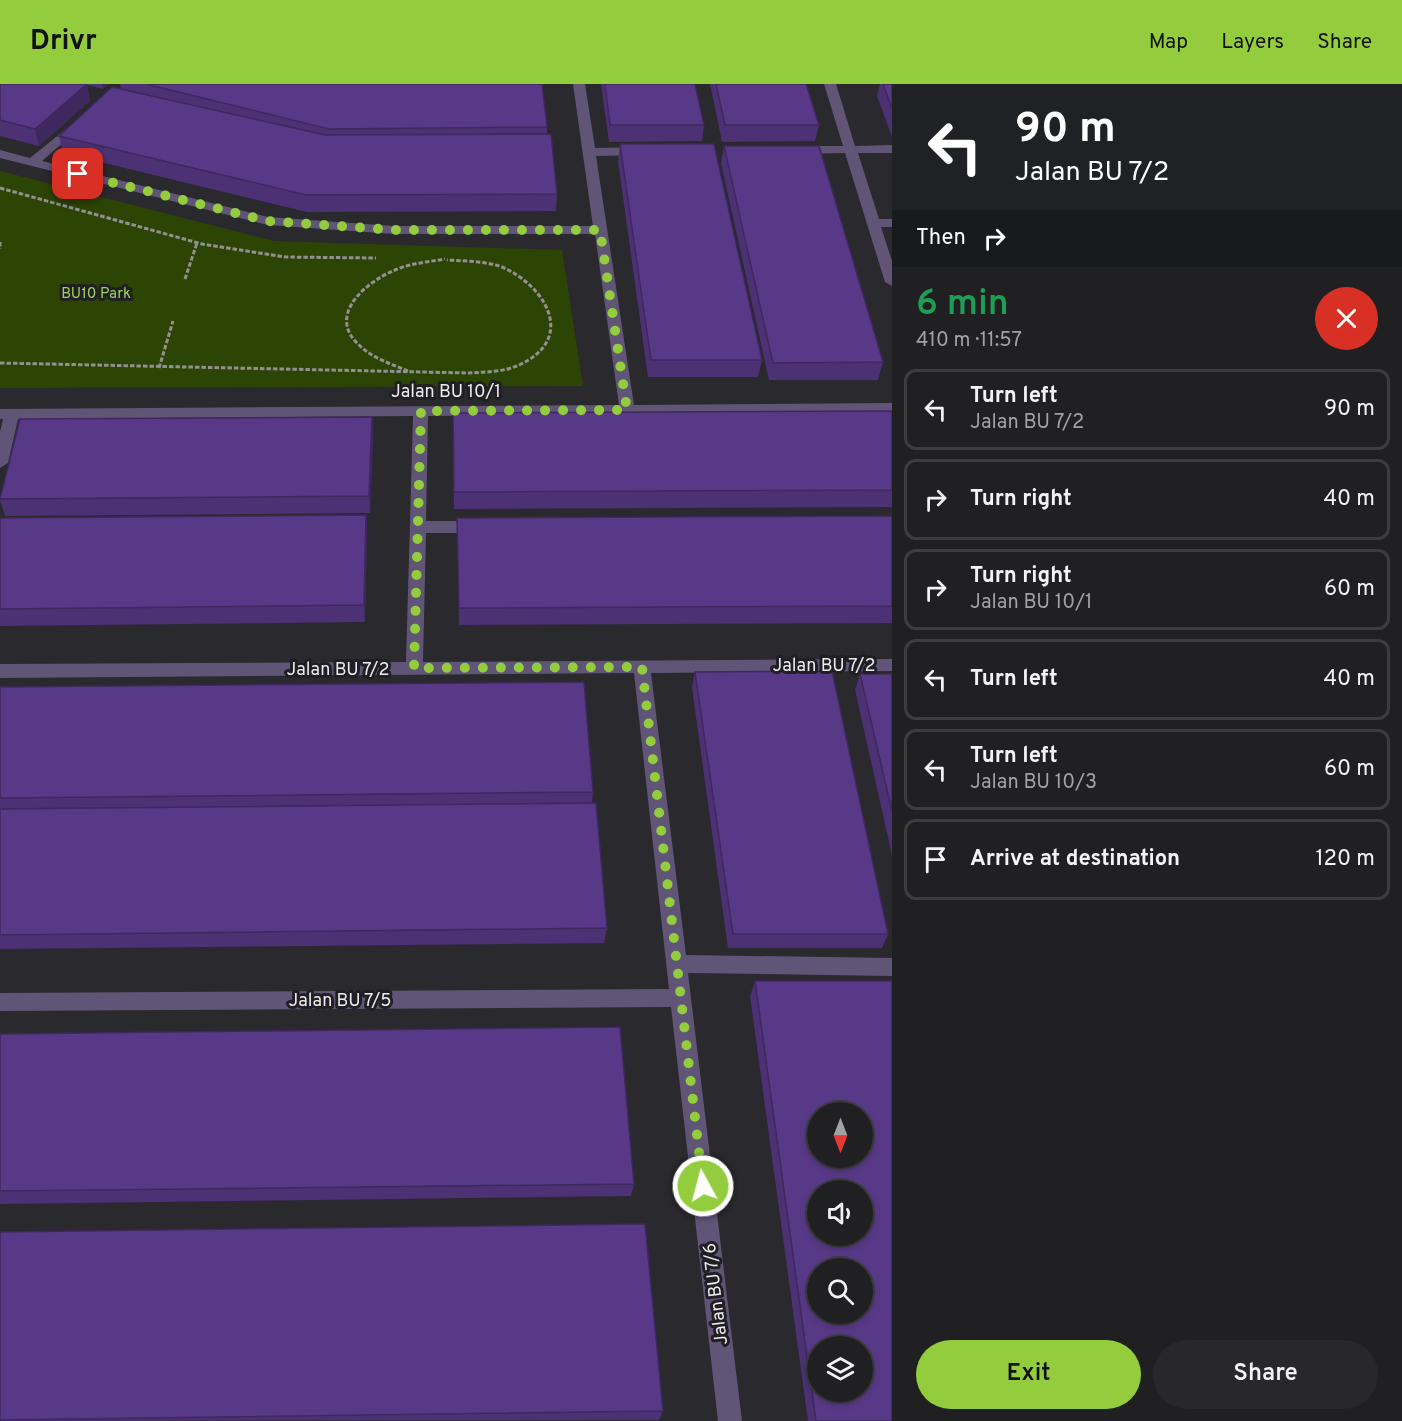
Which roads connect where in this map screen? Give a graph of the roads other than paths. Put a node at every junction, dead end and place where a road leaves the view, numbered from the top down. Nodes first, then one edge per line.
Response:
1 (579, 84) edge
2 (830, 84) edge
3 (88, 115) edge
4 (892, 149) edge
5 (779, 150) edge
6 (850, 150) junction
7 (660, 151) edge
8 (589, 152) junction
9 (0, 154) edge
10 (33, 162) junction
11 (874, 223) junction
12 (892, 223) edge
13 (600, 230) junction
14 (892, 282) edge
15 (892, 408) edge
16 (627, 410) junction
17 (421, 411) junction
18 (6, 414) edge
19 (0, 463) edge
20 (501, 526) edge
21 (418, 527) junction
22 (892, 665) edge
23 (642, 667) junction
24 (414, 668) junction
25 (0, 671) edge
26 (676, 964) junction
27 (892, 967) edge
28 (681, 998) junction
29 (0, 1002) edge
30 (730, 1421) edge

1 - 8 street
2 - 6 street
3 - 10 street
4 - 6 street
5 - 6 street
6 - 11 street
7 - 8 street
8 - 13 street
9 - 10 street
10 - 13 street
11 - 12 street
11 - 14 street
13 - 16 street
15 - 16 street, Jalan BU 10/1
16 - 17 street, Jalan BU 10/1
17 - 18 street, Jalan BU 10/1
17 - 21 street
18 - 19 street
20 - 21 street
21 - 24 street
22 - 23 street, Jalan BU 7/2
23 - 24 street, Jalan BU 7/2
23 - 26 street, Jalan BU 7/6
24 - 25 street, Jalan BU 7/2
26 - 27 street
26 - 28 street, Jalan BU 7/6
28 - 29 street, Jalan BU 7/5
28 - 30 street, Jalan BU 7/6

